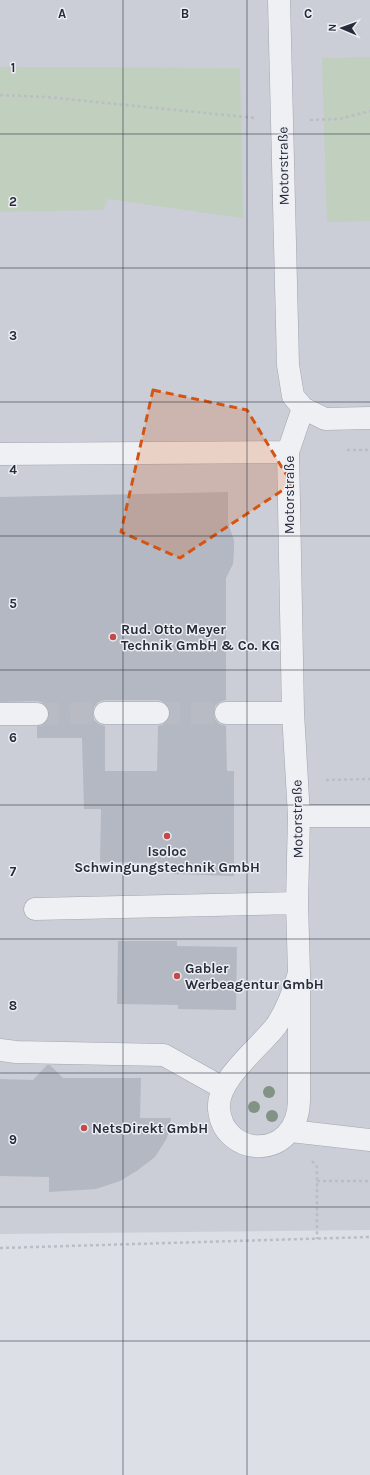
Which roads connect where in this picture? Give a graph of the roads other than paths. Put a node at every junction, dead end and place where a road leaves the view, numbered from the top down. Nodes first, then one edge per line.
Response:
1 (279, 0) edge
2 (303, 408) junction
3 (370, 418) edge
4 (288, 452) junction
5 (0, 454) edge
6 (158, 713) tunnel mouth
7 (226, 713) tunnel mouth
8 (0, 714) edge
9 (37, 714) tunnel mouth
10 (106, 714) tunnel mouth
11 (293, 714) junction
12 (299, 816) junction
13 (370, 816) edge
14 (297, 903) junction
15 (35, 909) dead end
16 (298, 973) junction
17 (0, 1050) edge
18 (223, 1088) junction
19 (289, 1133) junction
20 (370, 1140) edge

1 - 2 street, Motorstraße
2 - 3 street
2 - 4 street, Motorstraße
4 - 5 street
4 - 11 street, Motorstraße
6 - 10 street
7 - 11 street
8 - 9 street
11 - 12 street, Motorstraße
12 - 13 street
12 - 14 street, Motorstraße
14 - 15 street
14 - 16 street, Motorstraße
16 - 18 street, Motorstraße
16 - 19 street, Motorstraße
17 - 18 street
18 - 19 street, Motorstraße
19 - 20 street

